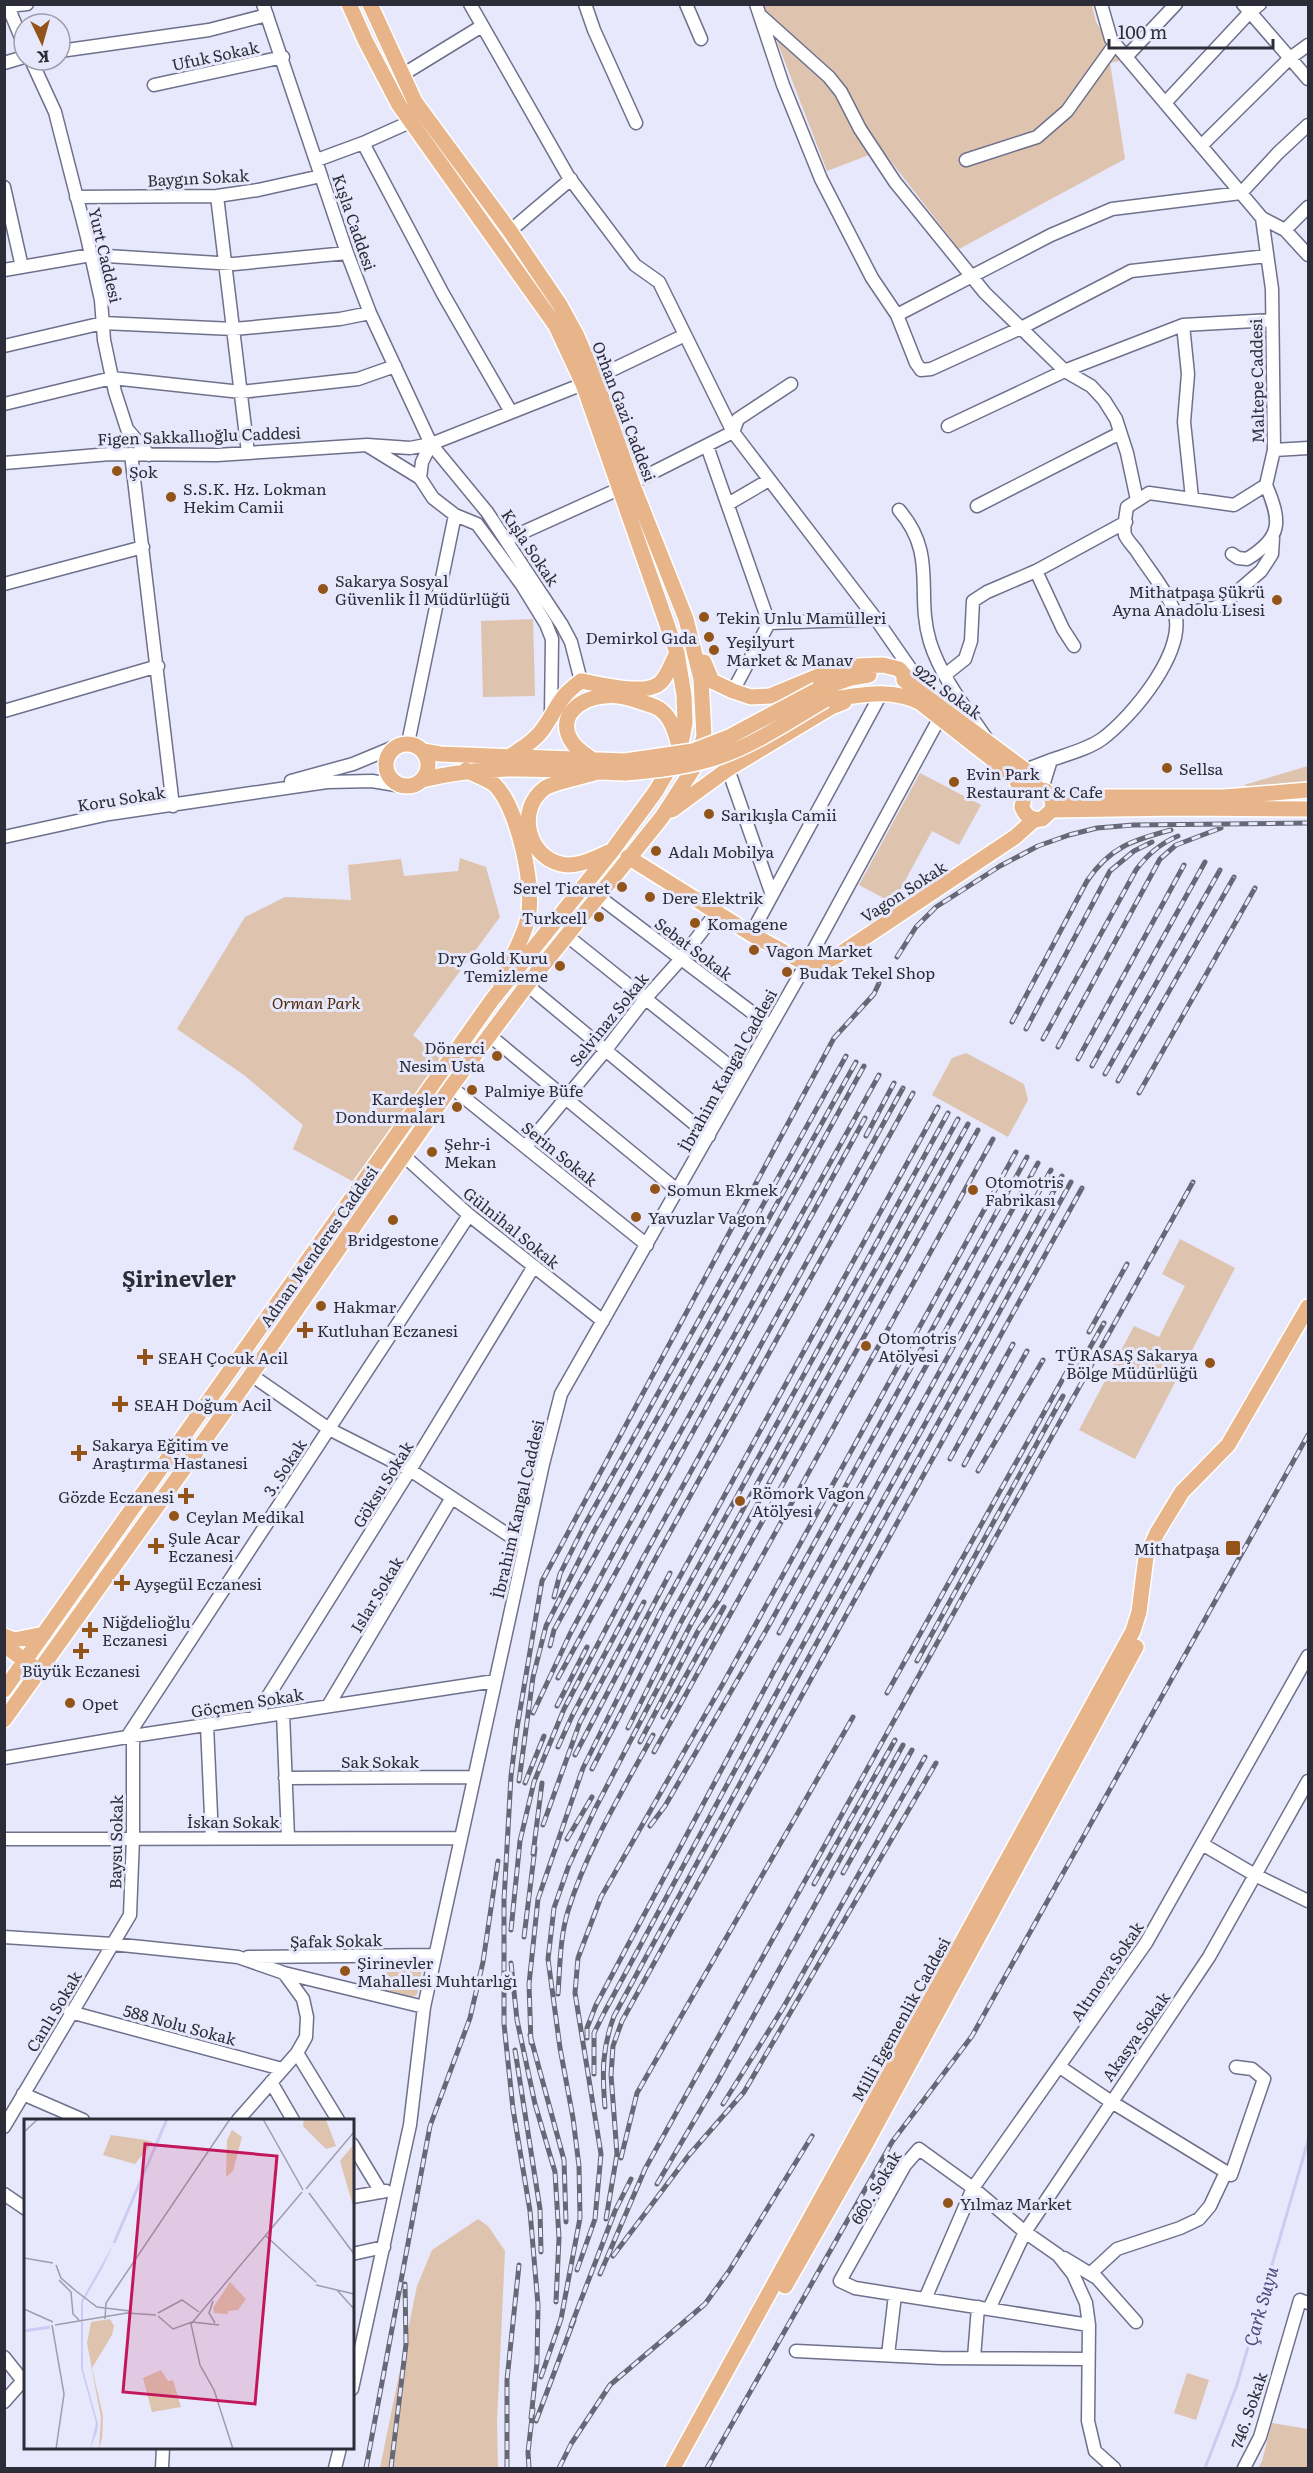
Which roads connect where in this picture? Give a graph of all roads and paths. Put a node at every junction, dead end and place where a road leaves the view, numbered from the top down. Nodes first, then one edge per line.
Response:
1 (27, 4) edge
2 (349, 4) edge
3 (370, 4) edge
4 (470, 4) edge
5 (585, 4) edge
6 (686, 4) edge
7 (1101, 4) edge
8 (1158, 4) edge
9 (1176, 4) edge
10 (1260, 4) edge
11 (8, 5) edge
12 (1247, 8) edge
13 (265, 10) edge
14 (759, 10) edge
15 (1167, 15) junction
16 (482, 27) junction
17 (700, 39) dead end
18 (1115, 44) junction
19 (1308, 45) edge
20 (72, 49) edge
21 (283, 57) junction
22 (1126, 57) junction
23 (1290, 58) junction
24 (36, 72) edge
25 (402, 75) junction
26 (1308, 79) edge
27 (154, 85) dead end
28 (1165, 103) junction
29 (410, 122) junction
30 (636, 123) dead end
31 (1308, 125) edge
32 (363, 143) junction
33 (1201, 146) junction
34 (317, 160) junction
35 (966, 160) dead end
36 (321, 176) junction
37 (571, 179) junction
38 (4, 188) edge
39 (1241, 193) junction
40 (217, 196) junction
41 (76, 197) junction
42 (1308, 207) edge
43 (1262, 218) junction
44 (1285, 230) junction
45 (510, 231) junction
46 (347, 253) junction
47 (91, 255) junction
48 (1308, 255) edge
49 (1267, 256) junction
50 (226, 263) junction
51 (22, 267) junction
52 (4, 270) edge
53 (970, 276) junction
54 (370, 313) junction
55 (897, 315) junction
56 (1272, 320) junction
57 (103, 323) junction
58 (1183, 325) junction
59 (1021, 328) junction
60 (234, 329) junction
61 (685, 335) junction
62 (4, 346) edge
63 (395, 366) junction
64 (1065, 370) junction
65 (112, 378) junction
66 (589, 381) junction
67 (791, 384) dead end
68 (241, 392) junction
69 (4, 404) edge
70 (512, 412) junction
71 (948, 426) dead end
72 (733, 432) junction
73 (1120, 433) junction
74 (431, 444) junction
75 (367, 445) junction
76 (707, 446) junction
77 (1308, 448) edge
78 (1274, 450) junction
79 (248, 453) junction
80 (131, 454) junction
81 (149, 454) junction
82 (4, 463) edge
83 (420, 478) junction
84 (769, 480) junction
85 (626, 485) junction
86 (1266, 485) junction
87 (472, 492) junction
88 (1192, 498) junction
89 (1137, 500) junction
90 (728, 504) junction
91 (977, 506) dead end
92 (899, 510) dead end
93 (455, 515) junction
94 (1126, 522) junction
95 (1273, 538) junction
96 (506, 540) junction
97 (143, 547) junction
98 (1232, 554) dead end
99 (1036, 571) junction
100 (4, 584) edge
101 (1197, 611) dead end
102 (686, 619) junction
103 (876, 619) junction
104 (769, 623) junction
105 (1074, 646) dead end
106 (677, 653) junction
107 (158, 666) junction
108 (945, 675) junction
109 (581, 681) junction
110 (912, 684) junction
111 (733, 691) junction
112 (881, 694) junction
113 (821, 695) junction
114 (859, 696) junction
115 (930, 697) junction
116 (4, 711) edge
117 (551, 714) junction
118 (939, 719) junction
119 (990, 744) junction
120 (401, 745) junction
121 (680, 750) junction
122 (423, 751) junction
123 (512, 755) junction
124 (1051, 760) junction
125 (596, 766) junction
126 (466, 770) junction
127 (728, 770) junction
128 (1025, 770) junction
129 (422, 780) junction
130 (402, 786) junction
131 (1308, 790) edge
132 (243, 795) junction
133 (1046, 796) junction
134 (1024, 797) junction
135 (173, 806) junction
136 (1308, 809) edge
137 (662, 817) junction
138 (1035, 819) junction
139 (4, 837) edge
140 (612, 851) junction
141 (628, 858) junction
142 (772, 895) junction
143 (598, 896) junction
144 (716, 913) junction
145 (751, 934) junction
146 (566, 935) junction
147 (680, 960) junction
148 (806, 964) junction
149 (527, 985) junction
150 (645, 999) junction
151 (492, 1000) junction
152 (770, 1026) junction
153 (489, 1035) junction
154 (605, 1051) junction
155 (742, 1076) junction
156 (451, 1087) junction
157 (563, 1099) junction
158 (709, 1136) junction
159 (526, 1146) junction
160 (404, 1155) junction
161 (677, 1190) junction
162 (470, 1215) junction
163 (647, 1245) junction
164 (534, 1266) junction
165 (1308, 1307) edge
166 (603, 1322) junction
167 (251, 1375) junction
168 (328, 1429) junction
169 (410, 1470) junction
170 (451, 1499) junction
171 (525, 1546) junction
172 (1144, 1581) junction
173 (44, 1634) junction
174 (4, 1636) edge
175 (4, 1645) edge
176 (1307, 1662) edge
177 (11, 1671) edge
178 (35, 1677) junction
179 (495, 1681) junction
180 (4, 1690) edge
181 (328, 1707) junction
182 (283, 1713) junction
183 (255, 1718) junction
184 (4, 1720) edge
185 (207, 1725) junction
186 (130, 1736) junction
187 (4, 1758) edge
188 (474, 1777) junction
189 (285, 1778) junction
190 (1308, 1781) edge
191 (133, 1838) junction
192 (212, 1838) junction
193 (288, 1838) junction
194 (461, 1838) junction
195 (4, 1839) edge
196 (1202, 1844) junction
197 (1255, 1875) junction
198 (1308, 1901) edge
199 (4, 1937) edge
200 (112, 1944) junction
201 (435, 1955) junction
202 (238, 1958) junction
203 (284, 1973) junction
204 (424, 2007) junction
205 (70, 2012) junction
206 (297, 2053) junction
207 (1060, 2067) junction
208 (1236, 2067) dead end
209 (282, 2069) junction
210 (271, 2082) junction
211 (24, 2094) junction
212 (1110, 2101) junction
213 (79, 2119) edge
214 (240, 2119) edge
215 (292, 2119) edge
216 (337, 2119) edge
217 (4, 2127) edge
218 (354, 2148) edge
219 (1226, 2172) junction
220 (973, 2188) junction
221 (396, 2189) junction
222 (381, 2192) junction
223 (4, 2194) edge
224 (354, 2197) edge
225 (24, 2208) edge
226 (1024, 2232) junction
227 (384, 2247) junction
228 (354, 2254) edge
229 (1058, 2255) junction
230 (1091, 2273) junction
231 (895, 2295) junction
232 (925, 2299) junction
233 (1308, 2303) edge
234 (983, 2308) junction
235 (1136, 2322) dead end
236 (1089, 2325) junction
237 (358, 2335) edge
238 (796, 2351) dead end
239 (888, 2355) junction
240 (4, 2357) edge
241 (974, 2358) junction
242 (1088, 2359) junction
243 (354, 2372) edge
244 (24, 2379) edge
245 (4, 2402) edge
246 (163, 2449) edge
247 (340, 2449) edge
248 (162, 2469) edge
249 (335, 2469) edge
250 (674, 2469) edge
251 (684, 2469) edge
252 (1114, 2469) edge
253 (1244, 2469) edge

1 - 11 street
2 - 29 main road, Orhan Gazi Caddesi
3 - 25 main road, Orhan Gazi Caddesi
4 - 16 street
5 - 30 street
6 - 17 street
7 - 18 street
8 - 15 street
9 - 15 street
10 - 12 street
12 - 23 street
12 - 28 street
13 - 20 street, Ufuk Sokak
13 - 21 street, Kışla Caddesi
14 - 53 street
14 - 55 street
15 - 22 street
16 - 25 street
16 - 37 street
18 - 22 street
18 - 35 street
19 - 23 street
21 - 27 street, Ufuk Sokak
21 - 34 street, Kışla Caddesi
22 - 28 street
23 - 26 street
23 - 33 street
24 - 41 street, Yurt Caddesi
25 - 45 main road, Orhan Gazi Caddesi
28 - 33 street
29 - 32 street
29 - 66 main road, Orhan Gazi Caddesi
31 - 39 street
32 - 34 street
32 - 70 street
33 - 39 street
34 - 36 street, Kışla Caddesi
36 - 40 street, Baygın Sokak
36 - 46 street, Kışla Caddesi
37 - 45 street
37 - 61 street
38 - 51 street
39 - 43 street
39 - 53 street
40 - 41 street, Baygın Sokak
40 - 50 street
41 - 47 street, Yurt Caddesi
42 - 44 street
43 - 44 street
43 - 49 street, Maltepe Caddesi
44 - 48 street
45 - 66 main road, Orhan Gazi Caddesi
46 - 50 street
46 - 54 street, Kışla Caddesi
47 - 50 street
47 - 51 street
47 - 57 street, Yurt Caddesi
49 - 56 street, Maltepe Caddesi
49 - 59 street
50 - 60 street
51 - 52 street
53 - 55 street
53 - 59 street
54 - 60 street
54 - 63 street, Kışla Caddesi
55 - 59 street
56 - 58 street
56 - 78 street, Maltepe Caddesi
57 - 60 street
57 - 62 street
57 - 65 street, Yurt Caddesi
58 - 64 street
58 - 88 street
59 - 64 street
60 - 68 street
61 - 66 street, Figen Sakkallıoğlu Caddesi
61 - 72 street
63 - 68 street
63 - 74 street, Kışla Caddesi
64 - 71 street
64 - 73 street
65 - 68 street
65 - 69 street
65 - 81 street, Yurt Caddesi
66 - 70 street, Figen Sakkallıoğlu Caddesi
66 - 85 main road, Orhan Gazi Caddesi
67 - 72 street
68 - 79 street
70 - 74 street, Figen Sakkallıoğlu Caddesi
72 - 76 street
72 - 84 street
73 - 89 street
73 - 91 street
74 - 75 street, Figen Sakkallıoğlu Caddesi
74 - 83 street
74 - 87 street, Kışla Sokak
75 - 79 street, Figen Sakkallıoğlu Caddesi
75 - 83 street
76 - 85 street
76 - 90 street
77 - 78 street
78 - 86 street, Maltepe Caddesi
79 - 81 street, Figen Sakkallıoğlu Caddesi
80 - 81 street, Figen Sakkallıoğlu Caddesi
80 - 82 street, Figen Sakkallıoğlu Caddesi
80 - 97 street
83 - 93 street, Kışla Sokak
84 - 90 street
84 - 103 street
85 - 96 street
85 - 102 main road, Orhan Gazi Caddesi
85 - 106 main road, Orhan Gazi Caddesi
86 - 88 street
86 - 95 street
87 - 93 street
87 - 96 street, Kışla Sokak
88 - 89 street
89 - 94 street
90 - 104 street
92 - 108 street
93 - 117 street, Kışla Sokak
93 - 120 street
94 - 99 street
94 - 124 street
95 - 98 street
95 - 101 street
96 - 109 street, Kışla Sokak
97 - 100 street
97 - 107 street
99 - 105 street
99 - 108 street
102 - 111 main road
102 - 137 main road, Orhan Gazi Caddesi
103 - 104 street
103 - 115 street
104 - 111 street
106 - 109 main road
106 - 121 main road, Orhan Gazi Caddesi
107 - 116 street
107 - 135 street
108 - 119 street
109 - 117 main road
110 - 111 main road
110 - 113 main road, 922. Sokak
110 - 115 main road, 922. Sokak
112 - 114 main road
112 - 118 main road
112 - 142 street
113 - 114 main road
113 - 125 main road, bridge
114 - 127 main road
115 - 119 main road, 922. Sokak
117 - 123 main road
118 - 134 main road
118 - 148 street, İbrahim Kangal Caddesi
119 - 128 main road, 922. Sokak
120 - 122 main road
120 - 130 main road
120 - 132 street
121 - 125 main road
121 - 140 main road, Orhan Gazi Caddesi
122 - 123 main road
122 - 129 main road
123 - 125 main road
124 - 128 street
124 - 133 street
125 - 126 main road
125 - 140 main road
126 - 129 main road
126 - 151 main road
127 - 137 main road
127 - 142 street
128 - 133 main road, 922. Sokak
129 - 130 main road
130 - 132 street
131 - 133 main road
132 - 135 street, Koru Sokak
133 - 134 main road
133 - 136 main road
133 - 138 main road
134 - 138 main road
135 - 139 street, Koru Sokak
137 - 141 main road, Orhan Gazi Caddesi
138 - 148 main road, Vagon Sokak
140 - 151 main road, Adnan Menderes Caddesi
141 - 143 main road, Adnan Menderes Caddesi
141 - 144 main road
142 - 145 street
143 - 146 main road, Adnan Menderes Caddesi
143 - 147 street, Sebat Sokak
144 - 145 main road
144 - 147 street, Selvinaz Sokak
145 - 148 main road
146 - 149 main road, Adnan Menderes Caddesi
146 - 150 street
147 - 150 street, Selvinaz Sokak
147 - 152 street, Sebat Sokak
148 - 152 street, İbrahim Kangal Caddesi
149 - 153 main road, Adnan Menderes Caddesi
149 - 154 street
150 - 154 street, Selvinaz Sokak
150 - 155 street
151 - 173 main road, Adnan Menderes Caddesi
152 - 155 street, İbrahim Kangal Caddesi
153 - 156 main road, Adnan Menderes Caddesi
153 - 157 street
154 - 157 street, Selvinaz Sokak
154 - 158 street
155 - 158 street, İbrahim Kangal Caddesi
156 - 159 street, Serin Sokak
156 - 160 main road, Adnan Menderes Caddesi
157 - 159 street, Selvinaz Sokak
157 - 161 street
158 - 161 street, İbrahim Kangal Caddesi
159 - 163 street, Serin Sokak
160 - 162 street, Gülnihal Sokak
160 - 167 main road, Adnan Menderes Caddesi
161 - 163 street, İbrahim Kangal Caddesi
162 - 164 street, Gülnihal Sokak
162 - 168 street, 3. Sokak
163 - 166 street, İbrahim Kangal Caddesi
164 - 166 street, Gülnihal Sokak
164 - 169 street, Göksu Sokak
165 - 172 main road, Milli Egemenlik Caddesi
166 - 171 street, İbrahim Kangal Caddesi
167 - 168 street
167 - 178 main road, Adnan Menderes Caddesi
168 - 169 street
168 - 186 street, 3. Sokak
169 - 170 street
169 - 183 street, Göksu Sokak
170 - 171 street
170 - 181 street, Islar Sokak
171 - 179 street, İbrahim Kangal Caddesi
172 - 250 main road, Milli Egemenlik Caddesi
172 - 251 main road, Milli Egemenlik Caddesi
173 - 174 main road
173 - 177 main road, Adnan Menderes Caddesi
175 - 177 main road
176 - 196 street, Altınova Sokak
177 - 178 main road
177 - 180 main road, Adnan Menderes Caddesi
178 - 184 main road, Adnan Menderes Caddesi
179 - 181 street, Göçmen Sokak
179 - 188 street, İbrahim Kangal Caddesi
181 - 182 street, Göçmen Sokak
182 - 183 street, Göçmen Sokak
182 - 189 street
183 - 185 street, Göçmen Sokak
185 - 186 street, Göçmen Sokak
185 - 192 street
186 - 187 street, Göçmen Sokak
186 - 191 street, Baysu Sokak
188 - 189 street, Sak Sokak
188 - 194 street, İbrahim Kangal Caddesi
189 - 193 street
190 - 197 street, Akasya Sokak
191 - 192 street, İskan Sokak
191 - 195 street, İskan Sokak
191 - 200 street, Baysu Sokak
192 - 193 street, İskan Sokak
193 - 194 street, İskan Sokak
194 - 201 street, İbrahim Kangal Caddesi
196 - 197 street
196 - 207 street, Altınova Sokak
197 - 198 street
197 - 212 street, Akasya Sokak
199 - 200 street, Şafak Sokak
200 - 202 street, Şafak Sokak
200 - 205 street, Canlı Sokak
201 - 202 street, Şafak Sokak
201 - 204 street, İbrahim Kangal Caddesi
202 - 203 street, Şafak Sokak
203 - 204 street, Şafak Sokak
203 - 206 street
204 - 221 street, İbrahim Kangal Caddesi
205 - 209 street, 588 Nolu Sokak
205 - 211 street, Canlı Sokak
206 - 209 street
206 - 216 street
207 - 212 street
207 - 220 street, Altınova Sokak
208 - 219 street
209 - 210 street
210 - 214 street
210 - 215 street
211 - 213 street
211 - 217 street, Canlı Sokak
212 - 219 street
212 - 226 street, Akasya Sokak
218 - 222 street
219 - 230 street
220 - 226 street, 660. Sokak
220 - 231 street, 660. Sokak
220 - 232 street, Altınova Sokak
221 - 222 street
221 - 227 street, İbrahim Kangal Caddesi
222 - 224 street
223 - 225 street
226 - 229 street, 660. Sokak
226 - 234 street, Akasya Sokak
227 - 228 street
227 - 237 street, İbrahim Kangal Caddesi
229 - 230 street
229 - 236 street, 660. Sokak
230 - 235 street
231 - 232 street, 660. Sokak
231 - 239 street
232 - 234 street, 660. Sokak
233 - 253 street, 746. Sokak
234 - 236 street, 660. Sokak
234 - 241 street
236 - 242 street
237 - 243 street, İbrahim Kangal Caddesi
238 - 239 street
239 - 241 street
240 - 244 street
241 - 242 street
242 - 252 street
244 - 245 street
246 - 248 street
247 - 249 street

